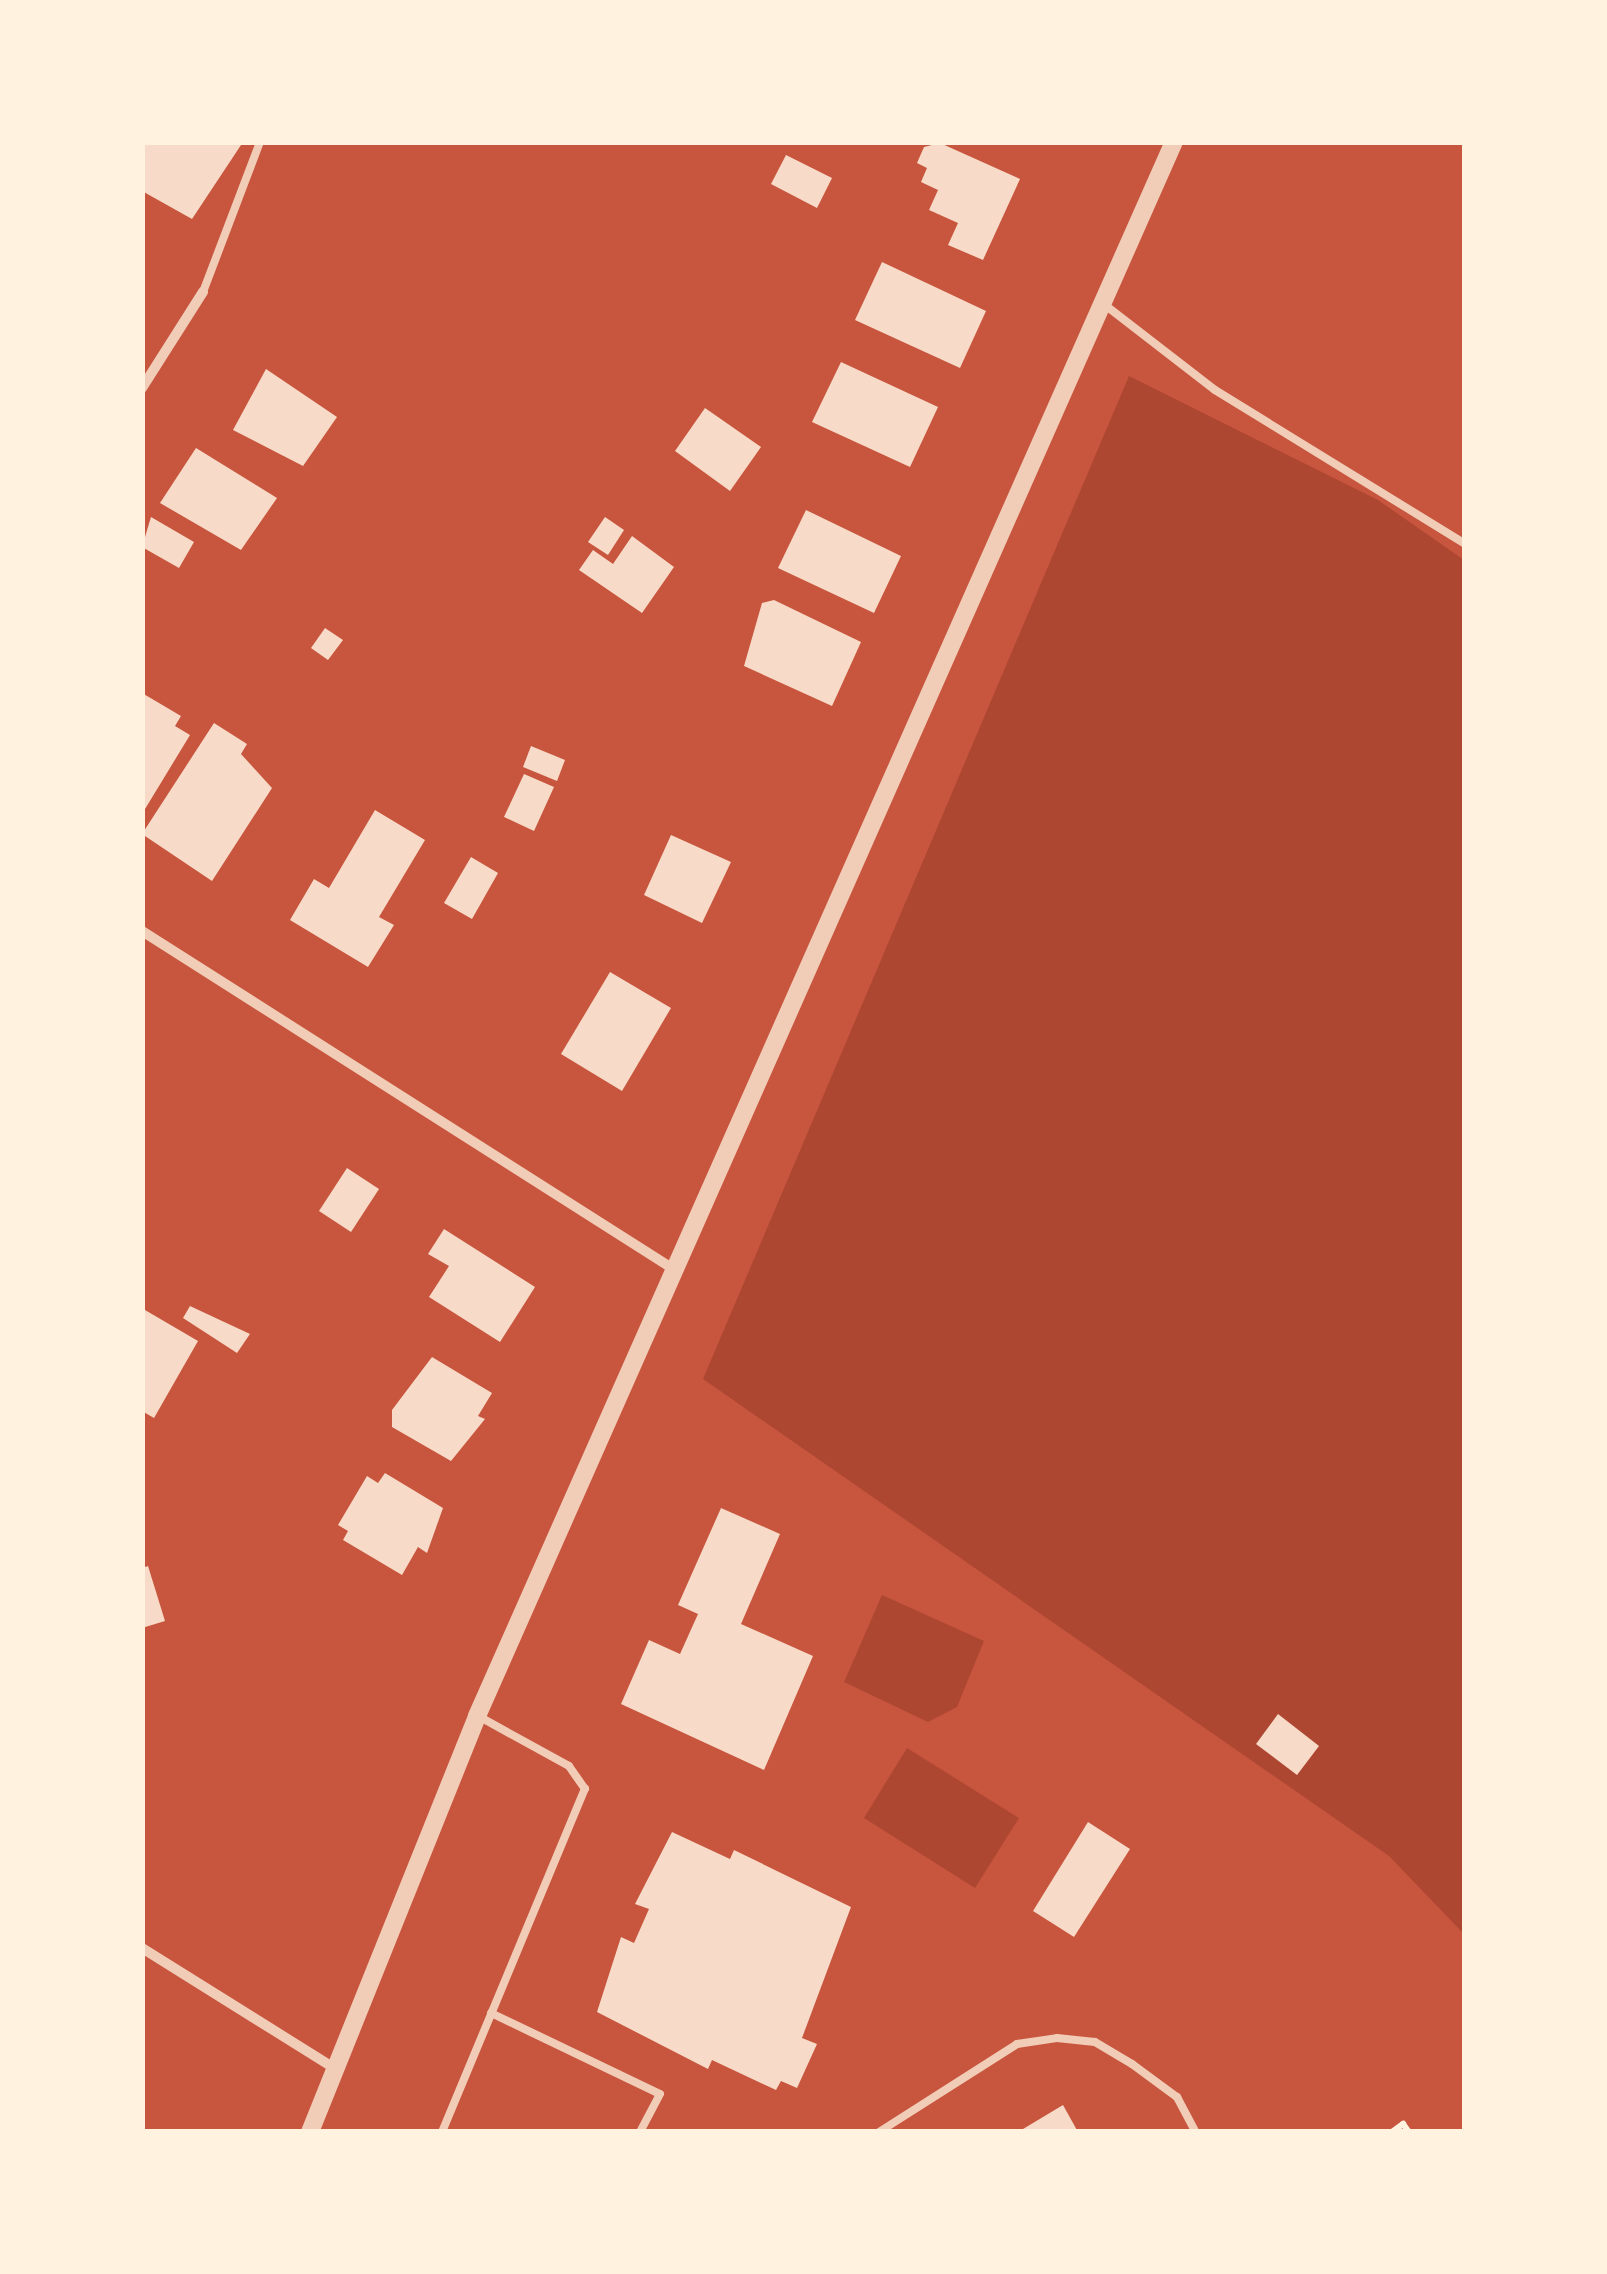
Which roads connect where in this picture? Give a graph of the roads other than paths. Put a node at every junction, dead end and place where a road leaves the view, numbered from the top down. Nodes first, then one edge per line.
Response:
1 (260, 142) edge
2 (1174, 142) edge
3 (203, 292) joint
4 (1102, 302) junction
5 (142, 388) edge
6 (1464, 543) edge
7 (142, 931) edge
8 (675, 1270) junction
9 (477, 1716) junction
10 (142, 1948) edge
11 (491, 2012) junction
12 (334, 2068) junction
13 (310, 2132) edge
14 (442, 2132) edge
15 (640, 2132) edge
16 (878, 2132) edge
17 (1196, 2132) edge

1 - 3 lane
2 - 4 street
3 - 5 street
4 - 6 lane
4 - 8 street
7 - 8 street
8 - 9 street
9 - 11 lane
9 - 12 street
10 - 12 street
11 - 14 lane
11 - 15 lane
12 - 13 street
16 - 17 lane

